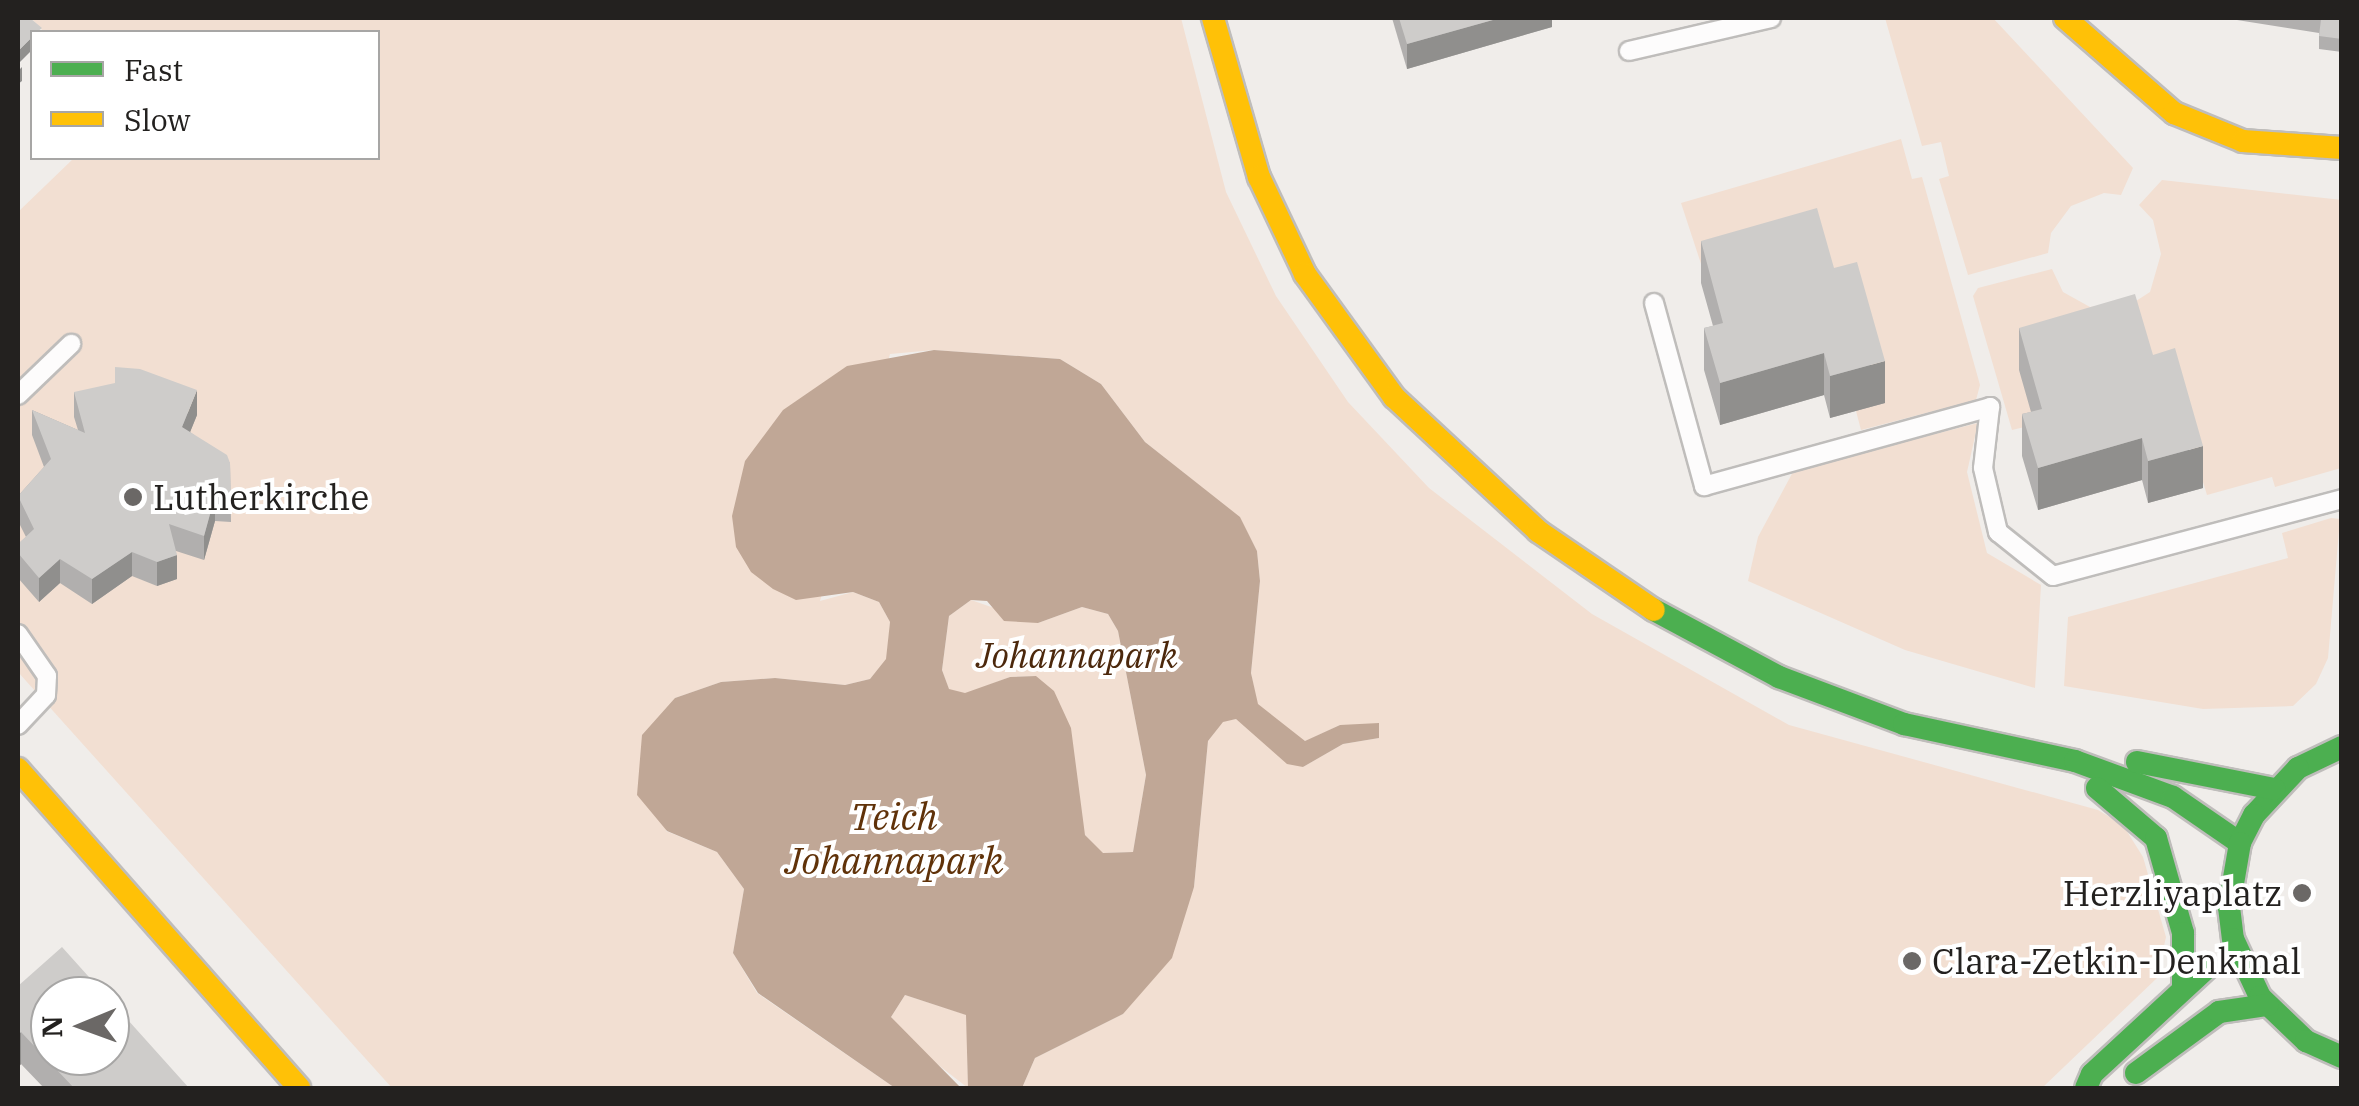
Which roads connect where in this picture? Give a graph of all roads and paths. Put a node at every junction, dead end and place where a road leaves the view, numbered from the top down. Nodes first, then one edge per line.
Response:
1 (1213, 18) edge
2 (1772, 18) edge
3 (2065, 18) edge
4 (1629, 51) dead end
5 (2342, 148) edge
6 (1654, 304) dead end
7 (70, 344) dead end
8 (18, 394) edge
9 (2342, 499) edge
10 (18, 634) edge
11 (18, 724) edge
12 (2342, 747) edge
13 (2074, 761) junction
14 (18, 769) edge
15 (2274, 789) junction
16 (2240, 843) junction
17 (2234, 939) junction
18 (2182, 988) junction
19 (2267, 1005) junction
20 (2342, 1057) edge
21 (299, 1088) edge
22 (2086, 1088) edge
23 (2116, 1088) edge

1 - 13 street
2 - 4 lane
3 - 5 street
6 - 9 lane
7 - 8 lane
10 - 11 lane
12 - 15 street
13 - 15 street
13 - 16 street
13 - 18 street
14 - 21 street
15 - 16 street
16 - 17 street
17 - 18 street
17 - 19 street
18 - 22 street
19 - 20 street
19 - 23 street

